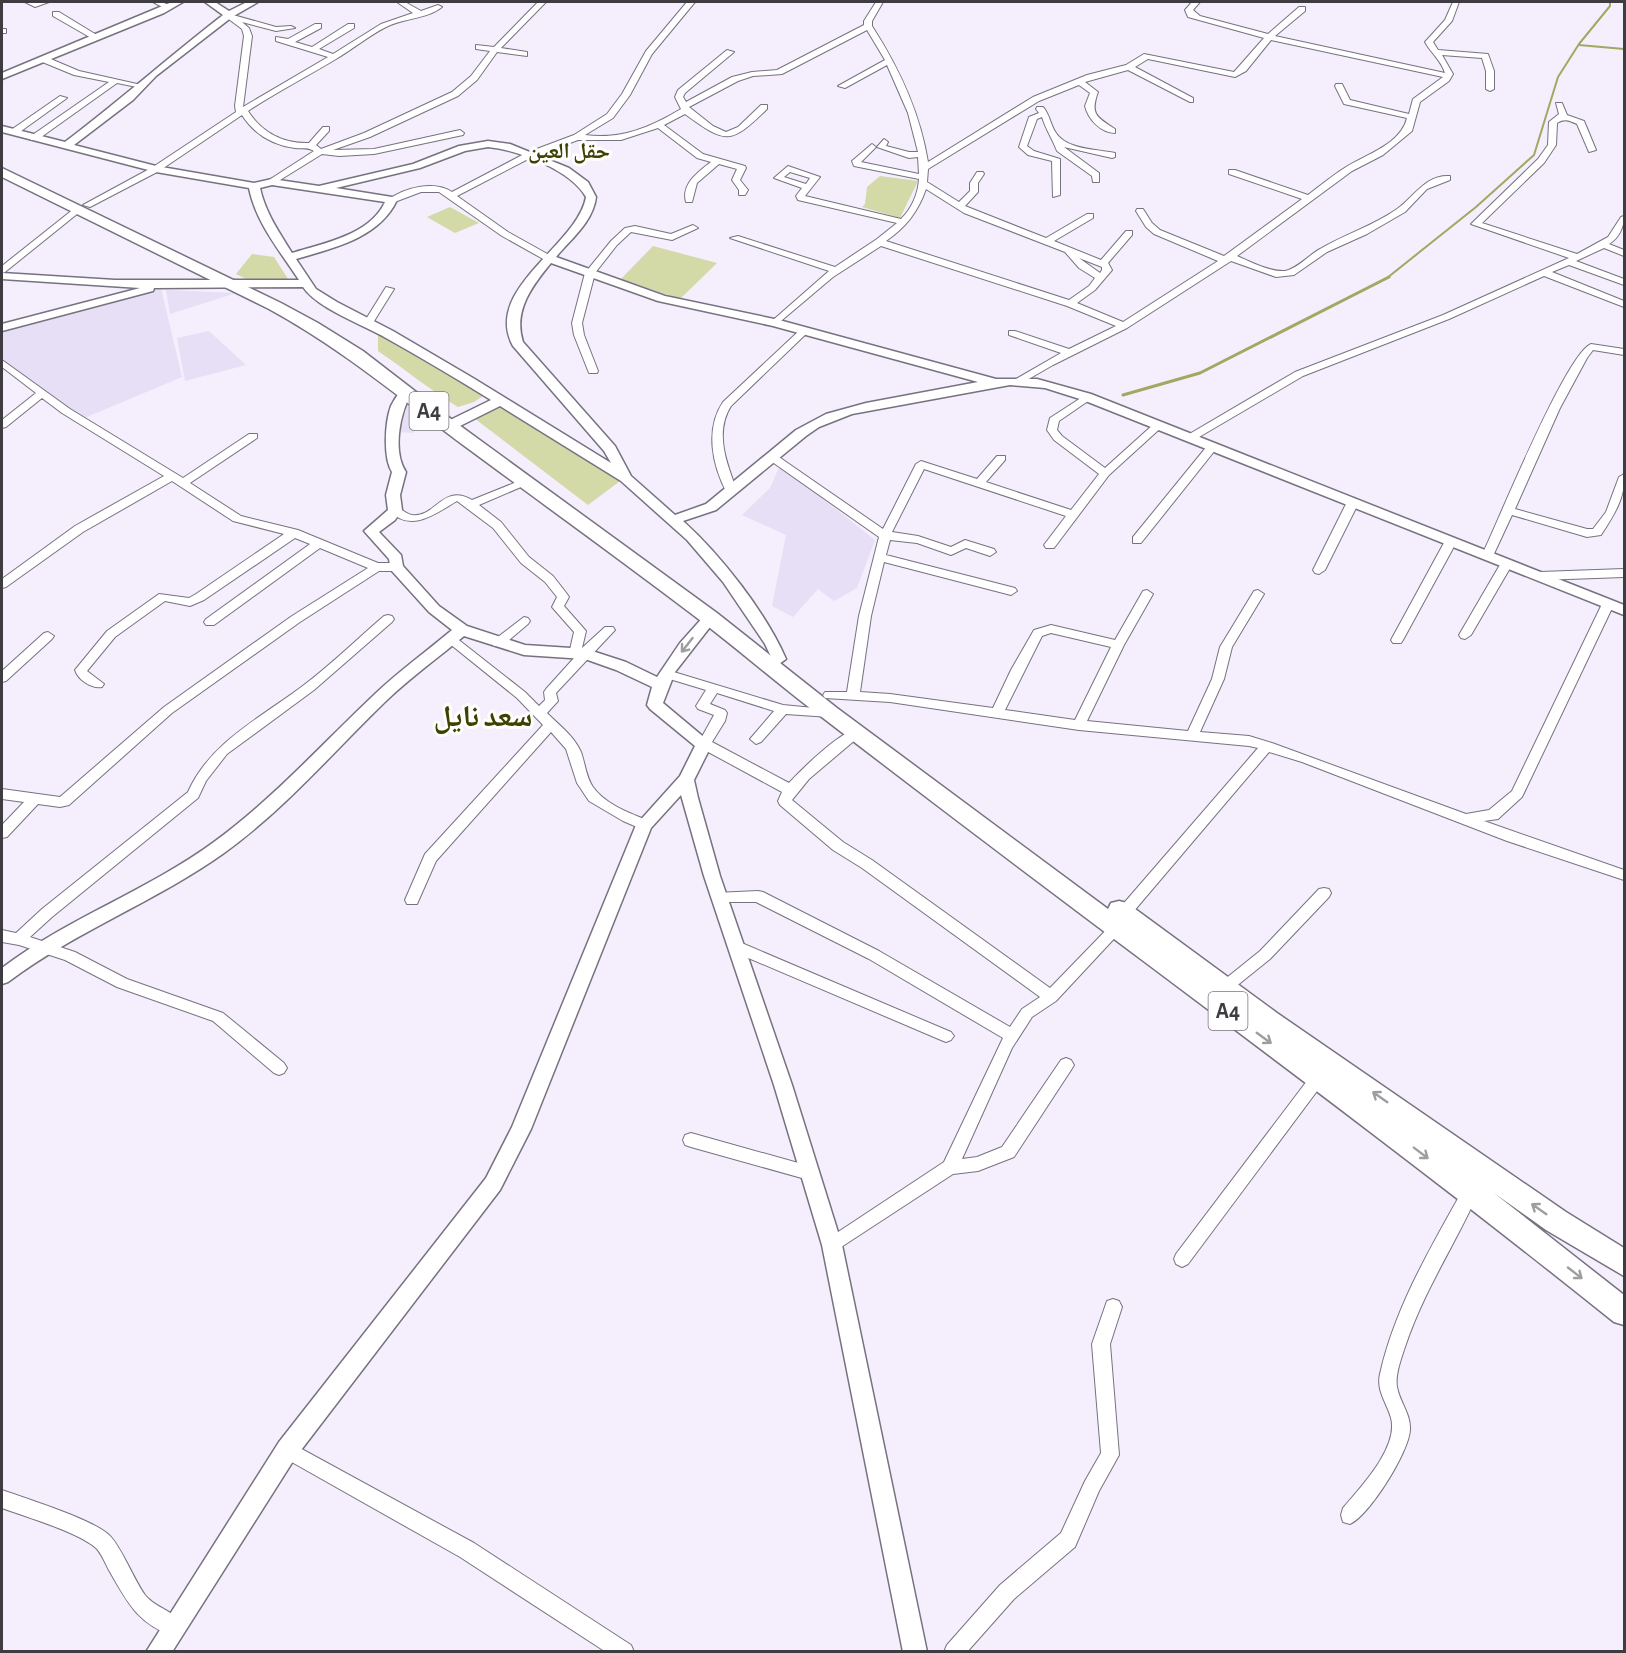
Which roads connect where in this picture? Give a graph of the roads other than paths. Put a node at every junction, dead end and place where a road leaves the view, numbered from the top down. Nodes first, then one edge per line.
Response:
1 (29, 2) edge
2 (45, 2) edge
3 (157, 2) edge
4 (210, 2) edge
5 (253, 2) edge
6 (400, 2) edge
7 (542, 2) edge
8 (691, 2) edge
9 (879, 2) edge
10 (1196, 2) edge
11 (1456, 2) edge
12 (174, 4) edge
13 (438, 7) dead end
14 (1302, 9) dead end
15 (56, 14) dead end
16 (421, 14) junction
17 (231, 17) junction
18 (318, 26) dead end
19 (351, 26) dead end
20 (868, 26) junction
21 (291, 28) dead end
22 (96, 37) junction
23 (1269, 37) junction
24 (279, 39) dead end
25 (289, 42) junction
26 (1490, 46) dead end
27 (479, 47) dead end
28 (496, 49) junction
29 (313, 50) junction
30 (730, 52) dead end
31 (1434, 52) junction
32 (524, 54) dead end
33 (1485, 56) junction
34 (334, 57) junction
35 (43, 59) junction
36 (889, 61) junction
37 (1130, 67) junction
38 (2, 76) edge
39 (1447, 76) junction
40 (115, 81) junction
41 (1079, 81) junction
42 (142, 86) junction
43 (842, 86) dead end
44 (1339, 86) dead end
45 (1490, 89) dead end
46 (63, 98) dead end
47 (1190, 100) dead end
48 (1032, 102) junction
49 (1559, 105) dead end
50 (764, 107) dead end
51 (685, 108) junction
52 (242, 112) junction
53 (1045, 114) junction
54 (1412, 117) junction
55 (1561, 118) junction
56 (660, 126) junction
57 (2, 129) edge
58 (326, 129) dead end
59 (1112, 131) dead end
60 (14, 132) junction
61 (460, 133) dead end
62 (34, 138) junction
63 (577, 138) junction
64 (1059, 141) junction
65 (884, 142) dead end
66 (66, 146) junction
67 (311, 146) junction
68 (872, 147) dead end
69 (1592, 150) dead end
70 (320, 152) junction
71 (922, 154) junction
72 (529, 155) junction
73 (1112, 155) dead end
74 (716, 162) junction
75 (2, 163) edge
76 (156, 169) junction
77 (2, 172) edge
78 (1232, 172) dead end
79 (980, 174) dead end
80 (923, 176) junction
81 (1447, 178) dead end
82 (1096, 180) dead end
83 (272, 182) junction
84 (254, 186) junction
85 (808, 187) dead end
86 (320, 189) junction
87 (742, 193) dead end
88 (1056, 195) dead end
89 (451, 196) junction
90 (1307, 198) junction
91 (392, 200) junction
92 (688, 201) dead end
93 (958, 207) junction
94 (83, 208) junction
95 (1140, 211) dead end
96 (1090, 216) dead end
97 (1624, 219) edge
98 (903, 222) junction
99 (693, 228) dead end
100 (1129, 233) dead end
101 (735, 238) dead end
102 (879, 242) junction
103 (1046, 242) junction
104 (1603, 245) junction
105 (1065, 249) junction
106 (1624, 253) edge
107 (289, 257) junction
108 (548, 258) junction
109 (1228, 258) junction
110 (1571, 260) junction
111 (1103, 263) junction
112 (2, 270) edge
113 (836, 270) junction
114 (590, 273) junction
115 (1545, 273) junction
116 (2, 276) edge
117 (1102, 278) junction
118 (1624, 282) edge
119 (305, 283) junction
120 (168, 284) junction
121 (243, 285) junction
122 (389, 289) dead end
123 (1070, 304) junction
124 (1624, 304) edge
125 (775, 323) junction
126 (368, 324) junction
127 (1124, 326) junction
128 (2, 328) edge
129 (804, 331) junction
130 (1012, 333) dead end
131 (1624, 352) edge
132 (1069, 353) junction
133 (2, 363) edge
134 (593, 371) dead end
135 (959, 373) junction
136 (1020, 381) junction
137 (997, 382) junction
138 (967, 388) junction
139 (406, 392) junction
140 (42, 393) junction
141 (1087, 397) junction
142 (495, 398) junction
143 (582, 420) junction
144 (451, 421) junction
145 (2, 425) edge
146 (1159, 425) junction
147 (551, 432) junction
148 (253, 436) dead end
149 (1190, 438) junction
150 (1212, 447) junction
151 (772, 457) junction
152 (1001, 458) dead end
153 (1105, 473) junction
154 (172, 476) junction
155 (1624, 477) edge
156 (626, 478) junction
157 (524, 482) junction
158 (183, 483) junction
159 (980, 483) junction
160 (731, 491) junction
161 (1353, 502) junction
162 (471, 504) junction
163 (711, 507) junction
164 (395, 510) junction
165 (1509, 511) junction
166 (1073, 515) junction
167 (673, 520) junction
168 (294, 533) junction
169 (885, 536) junction
170 (692, 537) junction
171 (1137, 540) dead end
172 (1451, 541) junction
173 (320, 542) junction
174 (1050, 545) dead end
175 (990, 552) dead end
176 (1488, 555) junction
177 (881, 557) junction
178 (1507, 563) junction
179 (377, 567) junction
180 (396, 567) junction
181 (1319, 570) dead end
182 (1624, 573) edge
183 (1540, 576) junction
184 (2, 584) edge
185 (1011, 591) dead end
186 (1148, 594) dead end
187 (1258, 594) dead end
188 (1608, 604) junction
189 (1624, 610) edge
190 (711, 618) junction
191 (388, 620) dead end
192 (524, 621) dead end
193 (210, 622) dead end
194 (609, 630) dead end
195 (456, 635) junction
196 (1465, 635) dead end
197 (48, 636) dead end
198 (1397, 640) dead end
199 (498, 643) junction
200 (1118, 645) junction
201 (580, 654) junction
202 (779, 659) junction
203 (2, 678) edge
204 (664, 679) junction
205 (98, 684) dead end
206 (714, 688) junction
207 (853, 695) junction
208 (827, 704) junction
209 (783, 709) junction
210 (997, 713) junction
211 (538, 714) junction
212 (1079, 725) junction
213 (549, 726) junction
214 (856, 732) junction
215 (1192, 735) junction
216 (756, 739) dead end
217 (704, 744) junction
218 (1267, 746) junction
219 (686, 780) junction
220 (790, 790) junction
221 (2, 794) edge
222 (36, 798) junction
223 (1461, 818) junction
224 (644, 825) junction
225 (2, 833) edge
226 (1624, 872) edge
227 (1324, 893) dead end
228 (720, 897) junction
229 (412, 900) dead end
230 (1120, 921) junction
231 (2, 936) edge
232 (19, 939) junction
233 (736, 947) junction
234 (42, 948) junction
235 (2, 977) edge
236 (1218, 993) junction
237 (1051, 998) junction
238 (946, 1036) dead end
239 (1013, 1036) junction
240 (1066, 1065) dead end
241 (279, 1068) dead end
242 (1318, 1078) junction
243 (691, 1140) dead end
244 (950, 1167) junction
245 (809, 1173) junction
246 (1471, 1191) junction
247 (832, 1245) junction
248 (1182, 1259) dead end
249 (1624, 1263) edge
250 (1113, 1307) dead end
251 (1624, 1312) edge
252 (287, 1450) junction
253 (2, 1499) edge
254 (1350, 1515) dead end
255 (174, 1627) junction
256 (158, 1652) edge
257 (624, 1652) edge
258 (915, 1652) edge
259 (954, 1652) edge

1 - 2 street
3 - 12 street
4 - 17 street
5 - 17 street
6 - 16 street
7 - 28 street
8 - 63 street
9 - 20 street
10 - 23 street
11 - 31 street
12 - 22 street
13 - 16 street
14 - 23 street
15 - 22 street
16 - 34 street
17 - 21 street
17 - 42 street
17 - 52 street
18 - 25 street
19 - 29 street
20 - 36 street
20 - 51 street
22 - 35 street
23 - 37 street
23 - 39 street
24 - 25 street
25 - 29 street
26 - 33 street
27 - 28 street
28 - 32 street
28 - 70 street
29 - 34 street
30 - 51 street
31 - 33 street
31 - 39 street
33 - 45 street
34 - 52 street
35 - 38 street
35 - 40 street
36 - 43 street
36 - 71 street
37 - 41 street
37 - 47 street
39 - 54 street
40 - 42 street
40 - 62 street
41 - 48 street
41 - 59 street
42 - 66 street
44 - 54 street
46 - 60 street
48 - 53 street
48 - 80 street
49 - 55 street
50 - 51 street
51 - 56 street
52 - 67 street
52 - 76 street
53 - 64 street
53 - 88 street
54 - 90 street
55 - 69 street
55 - 110 street
56 - 63 street
56 - 74 street
57 - 60 street
58 - 67 street
60 - 62 street
61 - 70 street
62 - 66 street
63 - 72 street
64 - 73 street
64 - 82 street
65 - 71 street
66 - 76 street
67 - 70 street
68 - 80 street
70 - 83 street
71 - 80 street
72 - 86 street
72 - 89 street
72 - 108 street
74 - 87 street
74 - 92 street
75 - 94 highway, A4
76 - 84 street
76 - 94 street
77 - 94 highway, A4
78 - 90 street
79 - 93 street
80 - 93 street
80 - 98 street
81 - 109 street
83 - 84 street
83 - 86 street
84 - 107 street
85 - 98 street
86 - 91 street
89 - 91 street
89 - 108 street
90 - 109 street
91 - 107 street
93 - 103 street
94 - 112 street
94 - 121 highway, A4
95 - 109 street
96 - 103 street
97 - 104 street
98 - 102 street
99 - 114 street
100 - 111 street
101 - 113 street
102 - 113 street
102 - 123 street
103 - 105 street
104 - 106 street
104 - 110 street
105 - 111 street
105 - 117 street
107 - 119 street
108 - 114 street
108 - 143 street
109 - 127 street
110 - 115 street
110 - 118 street
111 - 117 street
113 - 125 street
114 - 125 street
114 - 134 street
115 - 124 street
115 - 149 street
116 - 120 street
117 - 123 street
119 - 121 street
119 - 126 street
120 - 121 street
120 - 128 street
121 - 139 highway, A4
121 - 144 highway, A4
122 - 126 street
123 - 127 street
125 - 129 street
126 - 142 street
127 - 132 street
129 - 135 street
129 - 160 street
130 - 132 street
131 - 165 street
132 - 136 street
133 - 140 street
135 - 137 street
135 - 138 street
136 - 137 street
136 - 141 street
137 - 138 street
138 - 151 street
139 - 144 highway, A4
139 - 164 street
140 - 145 street
140 - 154 street
141 - 146 street
141 - 153 street
142 - 144 street
142 - 147 street
143 - 147 street
143 - 156 street
144 - 157 highway, A4
144 - 202 highway, A4
146 - 149 street
146 - 153 street
147 - 156 street
148 - 158 street
149 - 150 street
150 - 161 street
150 - 171 street
151 - 160 street
151 - 169 street
152 - 159 street
153 - 166 street
154 - 158 street
154 - 184 street
155 - 165 street
156 - 167 street
157 - 162 street
157 - 190 highway, A4
158 - 168 street
159 - 166 street
159 - 169 street
160 - 163 street
161 - 172 street
161 - 181 street
162 - 164 street
162 - 201 street
163 - 167 street
163 - 170 street
164 - 180 street
165 - 176 street
166 - 174 street
167 - 170 street
168 - 173 street
168 - 205 street
169 - 175 street
169 - 177 street
170 - 202 street
172 - 176 street
172 - 198 street
173 - 179 street
173 - 193 street
176 - 178 street
177 - 185 street
177 - 207 street
178 - 183 street
178 - 196 street
179 - 180 street
179 - 222 street
180 - 195 street
182 - 183 street
183 - 188 street
186 - 200 street
187 - 215 street
188 - 189 street
188 - 223 street
190 -> 204 street
190 - 208 highway, A4
191 - 232 street
192 - 199 street
194 - 201 street
195 - 199 street
195 - 211 street
195 - 234 street
197 - 203 street
199 - 201 street
200 - 210 street
200 - 212 street
201 - 204 street
201 - 211 street
202 - 208 highway, A4
204 - 206 street
204 - 217 street
206 - 209 street
206 - 217 street
207 - 208 street
207 - 210 street
208 - 209 street
208 - 214 highway, A4
208 - 230 highway, A4
209 - 216 street
210 - 212 street
211 - 213 street
212 - 215 street
213 - 224 street
213 - 229 street
214 - 220 street
214 - 230 highway, A4
215 - 218 street
217 - 219 street
217 - 220 street
218 - 223 street
218 - 230 street
219 - 224 street
219 - 228 street
220 - 237 street
221 - 222 street
222 - 225 street
223 - 226 street
224 - 252 street
227 - 236 street
228 - 233 street
228 - 239 street
230 - 236 highway, A4
230 - 237 street
231 - 232 street
232 - 234 street
233 - 238 street
233 - 245 street
234 - 235 street
234 - 241 street
236 -> 242 highway, A4
249 -> 236 highway, A4
237 - 239 street
239 - 244 street
240 - 244 street
242 -> 246 highway, A4
242 - 248 street
243 - 245 street
244 - 247 street
245 - 247 street
246 -> 251 highway, A4
246 - 254 street
247 - 258 street
250 - 259 street
252 - 255 street
252 - 257 street
253 - 255 street
255 - 256 street

